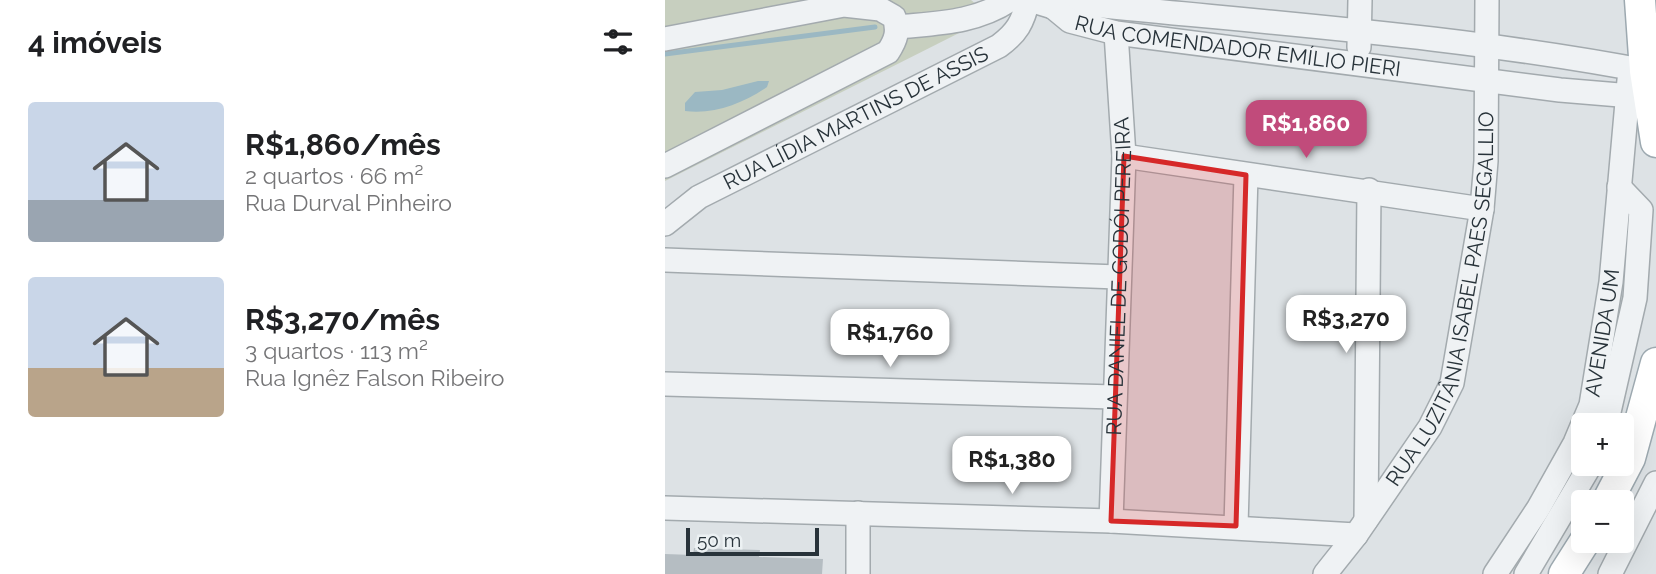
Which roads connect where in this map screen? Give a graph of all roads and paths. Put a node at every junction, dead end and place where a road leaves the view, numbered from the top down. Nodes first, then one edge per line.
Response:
1 (1010, 0) edge
2 (1029, 0) edge
3 (1360, 0) edge
4 (1487, 0) edge
5 (1640, 0) edge
6 (1053, 7) junction
7 (898, 27) junction
8 (1360, 32) junction
9 (1117, 33) junction
10 (665, 39) edge
11 (1487, 46) junction
12 (1358, 64) junction
13 (1486, 81) junction
14 (1644, 83) edge
15 (1656, 142) edge
16 (1124, 156) junction
17 (665, 166) edge
18 (1246, 175) junction
19 (1619, 187) junction
20 (1369, 190) junction
21 (1482, 209) junction
22 (665, 224) edge
23 (665, 260) edge
24 (1118, 277) junction
25 (1611, 282) junction
26 (1645, 299) edge
27 (1601, 335) junction
28 (1624, 346) junction
29 (1656, 363) edge
30 (665, 384) edge
31 (1114, 397) junction
32 (1609, 413) edge
33 (1584, 476) edge
34 (1656, 483) edge
35 (1613, 490) edge
36 (665, 508) edge
37 (858, 513) junction
38 (1111, 521) junction
39 (1236, 526) junction
40 (1361, 527) junction
41 (1577, 553) edge
42 (858, 574) edge
43 (1325, 574) edge
44 (1495, 574) edge
45 (1526, 574) edge
46 (1564, 574) edge
47 (1610, 574) edge

1 - 7 street
2 - 6 street
2 - 22 street, RUA LÍDIA MARTINS DE ASSIS
3 - 8 street
4 - 11 street, RUA LUZITÂNIA ISABEL PAES SEGALLIO
5 - 14 main road
6 - 8 street, RUA COMENDADOR EMÍLIO PIERI
6 - 9 street, RUA COMENDADOR EMÍLIO PIERI
7 - 10 street
7 - 17 street
8 - 11 street, RUA COMENDADOR EMÍLIO PIERI
8 - 12 street
9 - 12 street, RUA COMENDADOR EMÍLIO PIERI
9 - 16 street, RUA DANIEL DE GODÓI PEREIRA
11 - 13 street, RUA LUZITÂNIA ISABEL PAES SEGALLIO
11 - 14 street, RUA COMENDADOR EMÍLIO PIERI
12 - 13 street, RUA COMENDADOR EMÍLIO PIERI
13 - 14 street, RUA COMENDADOR EMÍLIO PIERI
13 - 21 street, RUA LUZITÂNIA ISABEL PAES SEGALLIO
14 - 15 main road
14 - 19 street, AVENIDA UM
16 - 18 street
16 - 24 street, RUA DANIEL DE GODÓI PEREIRA
18 - 20 street
18 - 39 street
19 - 25 street, AVENIDA UM
19 - 26 street, AVENIDA UM
20 - 21 street
20 - 40 street
21 - 40 street, RUA LUZITÂNIA ISABEL PAES SEGALLIO
23 - 24 street
24 - 31 street, RUA DANIEL DE GODÓI PEREIRA
25 - 26 street
25 - 27 street, AVENIDA UM
26 - 28 street, AVENIDA UM
27 - 28 street
27 - 44 street, AVENIDA UM
28 - 32 street, AVENIDA UM
29 - 35 main road
30 - 31 street
31 - 38 street, RUA DANIEL DE GODÓI PEREIRA
33 - 45 street
34 - 47 street
36 - 37 street
37 - 38 street
37 - 42 street
38 - 39 street
39 - 40 street
40 - 43 street, RUA LUZITÂNIA ISABEL PAES SEGALLIO
41 - 46 main road

